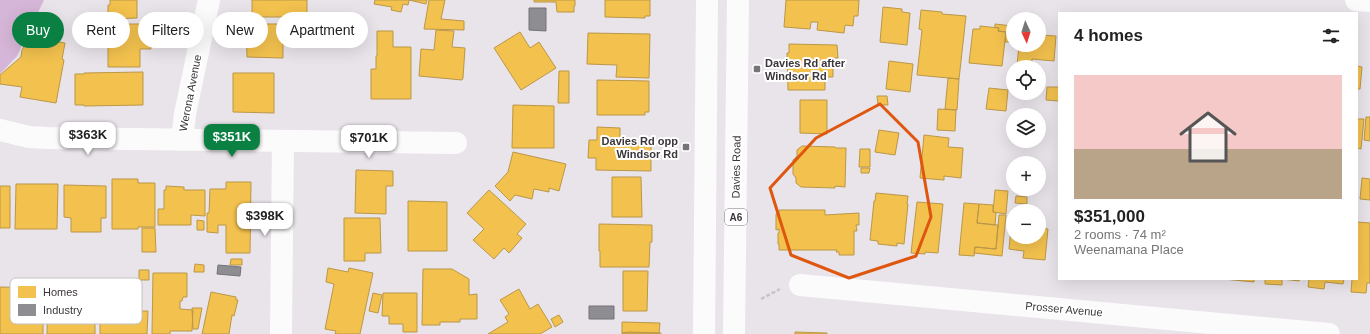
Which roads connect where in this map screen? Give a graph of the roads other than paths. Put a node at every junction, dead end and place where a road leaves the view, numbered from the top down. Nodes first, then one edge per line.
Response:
1 (209, 0) edge
2 (707, 0) edge
3 (738, 0) edge
4 (1356, 0) edge
5 (1370, 1) edge
6 (0, 130) edge
7 (182, 140) junction
8 (283, 141) junction
9 (456, 143) dead end
10 (800, 285) dead end
11 (281, 334) edge
12 (704, 334) edge
13 (734, 334) edge
14 (1329, 334) edge

1 - 7 main road, Werona Avenue
2 - 12 main road
3 - 13 main road, Davies Road / A6
4 - 5 main road
6 - 7 main road
7 - 8 main road
8 - 9 main road
8 - 11 main road
10 - 14 main road, Prosser Avenue

